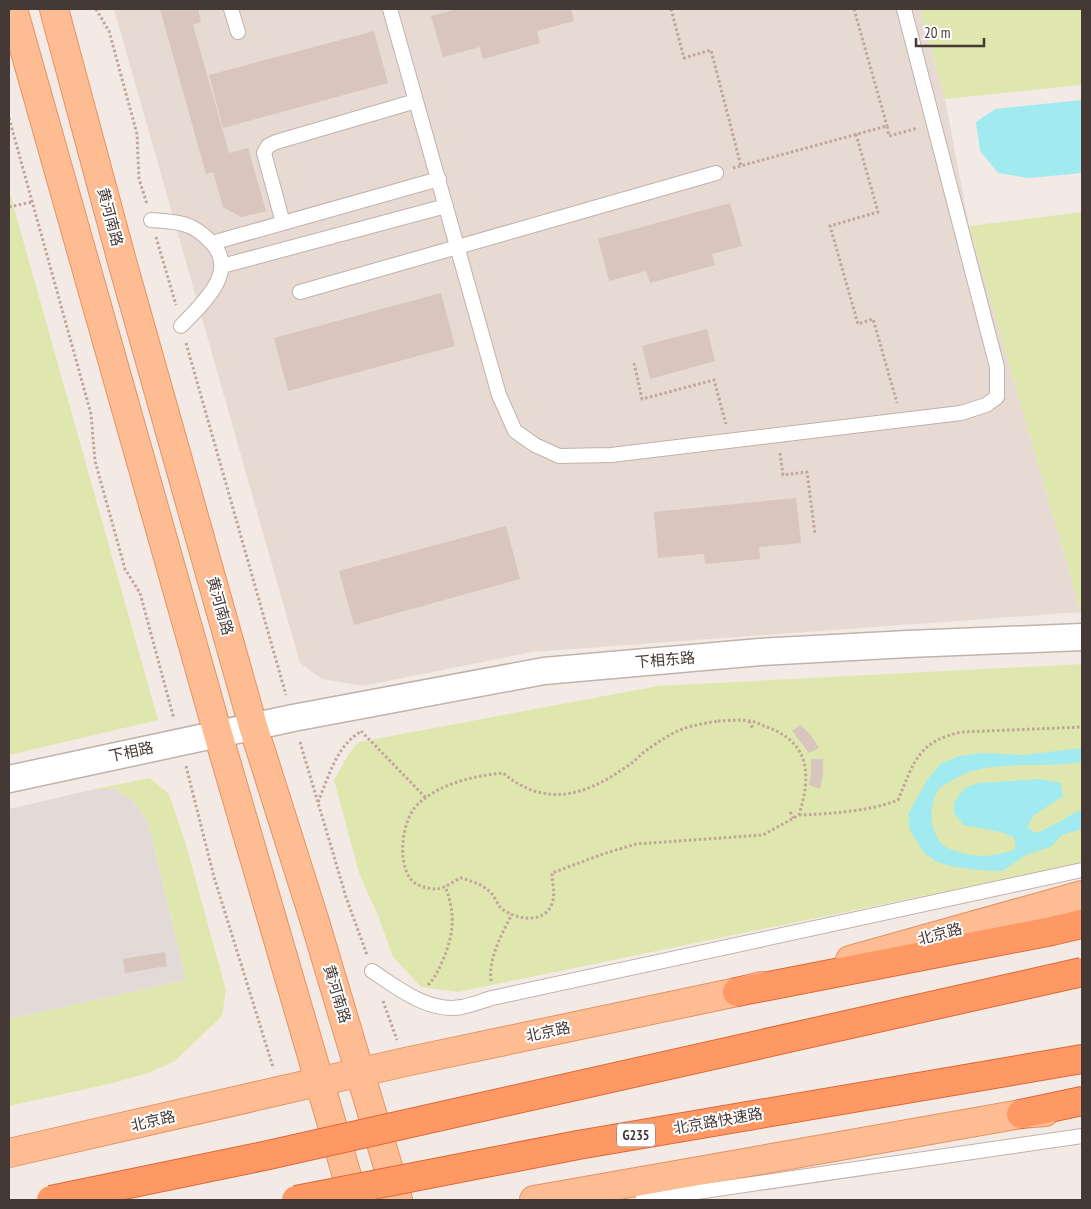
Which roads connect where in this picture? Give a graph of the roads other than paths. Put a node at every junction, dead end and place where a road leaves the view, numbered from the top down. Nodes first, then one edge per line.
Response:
1 (12, 9) edge
2 (54, 9) edge
3 (231, 9) edge
4 (390, 9) edge
5 (904, 9) edge
6 (238, 32) dead end
7 (416, 101) junction
8 (716, 173) road end
9 (438, 179) junction
10 (446, 206) junction
11 (151, 220) road end
12 (283, 223) junction
13 (212, 243) junction
14 (457, 247) junction
15 (222, 266) junction
16 (300, 292) dead end
17 (181, 326) road end
18 (1082, 637) edge
19 (253, 726) junction
20 (218, 734) junction
21 (9, 779) edge
22 (1082, 870) edge
23 (1082, 894) edge
24 (1082, 924) edge
25 (372, 971) road end
26 (1082, 972) edge
27 (737, 992) junction
28 (1082, 1059) edge
29 (360, 1072) junction
30 (318, 1082) junction
31 (1082, 1101) edge
32 (1082, 1108) edge
33 (1021, 1114) junction
34 (1082, 1136) edge
35 (9, 1153) edge
36 (51, 1200) edge
37 (296, 1200) edge
38 (354, 1200) edge
39 (398, 1200) edge
40 (534, 1200) edge
41 (642, 1200) edge

1 - 20 main road
2 - 19 main road, 黄河南路
3 - 6 lane
4 - 7 lane
5 - 14 lane
7 - 9 lane
7 - 12 lane
8 - 14 lane
9 - 10 lane
9 - 12 lane
10 - 14 lane
10 - 15 lane
11 - 13 lane
12 - 13 lane
13 - 15 lane
14 - 16 lane
15 - 17 lane
18 - 19 street, 下相东路
19 - 20 street, 下相路
19 - 29 main road, 黄河南路
20 - 21 street, 下相路
20 - 30 main road
22 - 25 lane
23 - 27 main road, 北京路
24 - 27 highway
26 - 36 highway, bridge
27 - 29 main road, 北京路
28 - 37 highway, 北京路快速路 / G235, bridge
29 - 30 main road, 北京路
29 - 39 main road, 黄河南路
30 - 35 main road, 北京路
30 - 38 main road
31 - 33 highway
32 - 33 main road
33 - 40 main road
34 - 41 lane

